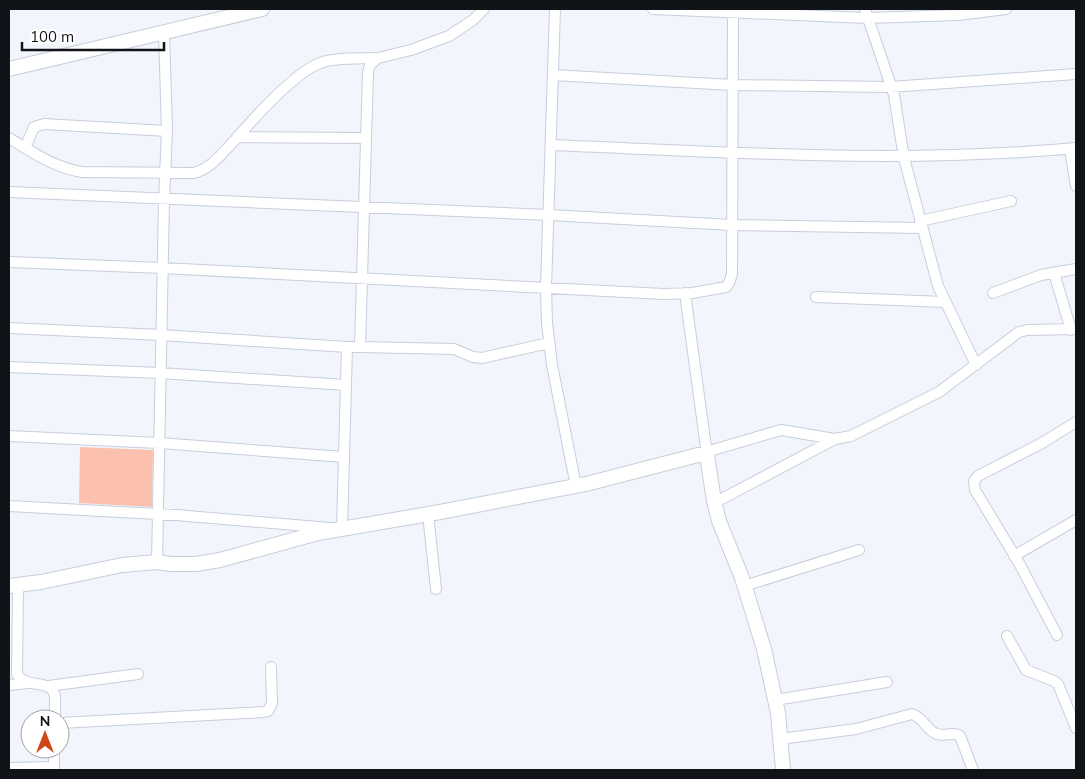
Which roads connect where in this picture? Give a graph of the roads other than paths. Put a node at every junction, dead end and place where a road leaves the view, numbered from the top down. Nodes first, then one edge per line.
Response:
1 (262, 9) edge
2 (484, 9) edge
3 (555, 9) edge
4 (654, 9) edge
5 (1006, 9) edge
6 (733, 11) edge
7 (866, 13) edge
8 (164, 32) junction
9 (378, 58) junction
10 (9, 69) edge
11 (1076, 74) edge
12 (553, 75) junction
13 (733, 85) junction
14 (890, 87) junction
15 (167, 131) junction
16 (237, 137) junction
17 (9, 138) edge
18 (366, 138) junction
19 (551, 145) junction
20 (25, 148) junction
21 (1073, 149) edge
22 (732, 153) junction
23 (903, 157) junction
24 (165, 173) junction
25 (1076, 186) edge
26 (9, 192) edge
27 (164, 200) junction
28 (1011, 202) dead end
29 (363, 207) junction
30 (549, 215) junction
31 (732, 225) junction
32 (921, 225) junction
33 (9, 262) edge
34 (162, 268) junction
35 (1076, 269) edge
36 (1054, 273) junction
37 (362, 278) junction
38 (546, 288) junction
39 (685, 293) junction
40 (992, 294) dead end
41 (816, 297) dead end
42 (944, 302) junction
43 (9, 328) edge
44 (1074, 330) edge
45 (162, 335) junction
46 (549, 343) junction
47 (347, 347) junction
48 (360, 347) junction
49 (976, 365) junction
50 (9, 367) edge
51 (160, 373) junction
52 (346, 384) junction
53 (1076, 422) edge
54 (9, 436) edge
55 (835, 439) junction
56 (158, 444) junction
57 (706, 454) junction
58 (344, 457) junction
59 (576, 486) junction
60 (714, 503) junction
61 (9, 506) edge
62 (157, 514) junction
63 (428, 514) junction
64 (1076, 520) edge
65 (342, 529) junction
66 (859, 550) dead end
67 (1014, 556) junction
68 (157, 562) junction
69 (12, 583) edge
70 (744, 586) junction
71 (436, 589) dead end
72 (1057, 635) dead end
73 (1007, 636) dead end
74 (271, 667) dead end
75 (138, 674) dead end
76 (886, 682) dead end
77 (28, 683) junction
78 (9, 685) edge
79 (49, 686) junction
80 (775, 700) junction
81 (55, 709) edge
82 (70, 722) edge
83 (1076, 728) edge
84 (780, 739) junction
85 (9, 768) edge
86 (54, 769) edge
87 (783, 770) edge
88 (973, 770) edge

1 - 8 street
2 - 9 street
3 - 12 street
4 - 6 street
5 - 7 street
6 - 7 street
6 - 13 street
7 - 14 street
8 - 10 street
8 - 15 street
9 - 16 street
9 - 18 street
11 - 14 street
12 - 13 street
12 - 19 street
13 - 14 street
13 - 22 street
14 - 23 street
15 - 20 street
15 - 24 street
16 - 18 street
16 - 24 street
17 - 20 street
18 - 29 street
19 - 22 street
19 - 30 street
20 - 24 street
21 - 23 street
21 - 25 street
22 - 23 street
22 - 31 street
23 - 32 street
24 - 27 street
26 - 27 street
27 - 29 street
27 - 34 street
28 - 32 street
29 - 30 street
29 - 37 street
30 - 31 street
30 - 38 street
31 - 32 street
31 - 39 street
32 - 42 street
33 - 34 street
34 - 37 street
34 - 45 street
35 - 36 street
36 - 40 street
36 - 44 street
37 - 38 street
37 - 48 street
38 - 39 street
38 - 46 street
39 - 57 street
41 - 42 street
42 - 49 street
43 - 45 street
44 - 49 street
45 - 47 street
45 - 51 street
46 - 48 street
46 - 59 street
47 - 48 street
47 - 52 street
49 - 55 street
50 - 51 street
51 - 52 street
51 - 56 street
52 - 58 street
53 - 67 street
54 - 56 street
55 - 57 street
55 - 60 street
56 - 58 street
56 - 62 street
57 - 59 street
57 - 60 street
58 - 65 street
59 - 63 street
60 - 70 street
61 - 62 street
62 - 65 street
62 - 68 street
63 - 65 street
63 - 71 street
64 - 67 street
65 - 68 street
66 - 70 street
67 - 72 street
68 - 69 street
69 - 77 street
70 - 80 street
73 - 83 street
74 - 82 street
75 - 79 street
76 - 80 street
77 - 78 street
77 - 79 street
79 - 81 street
80 - 84 street
84 - 87 street
84 - 88 street
85 - 86 street

